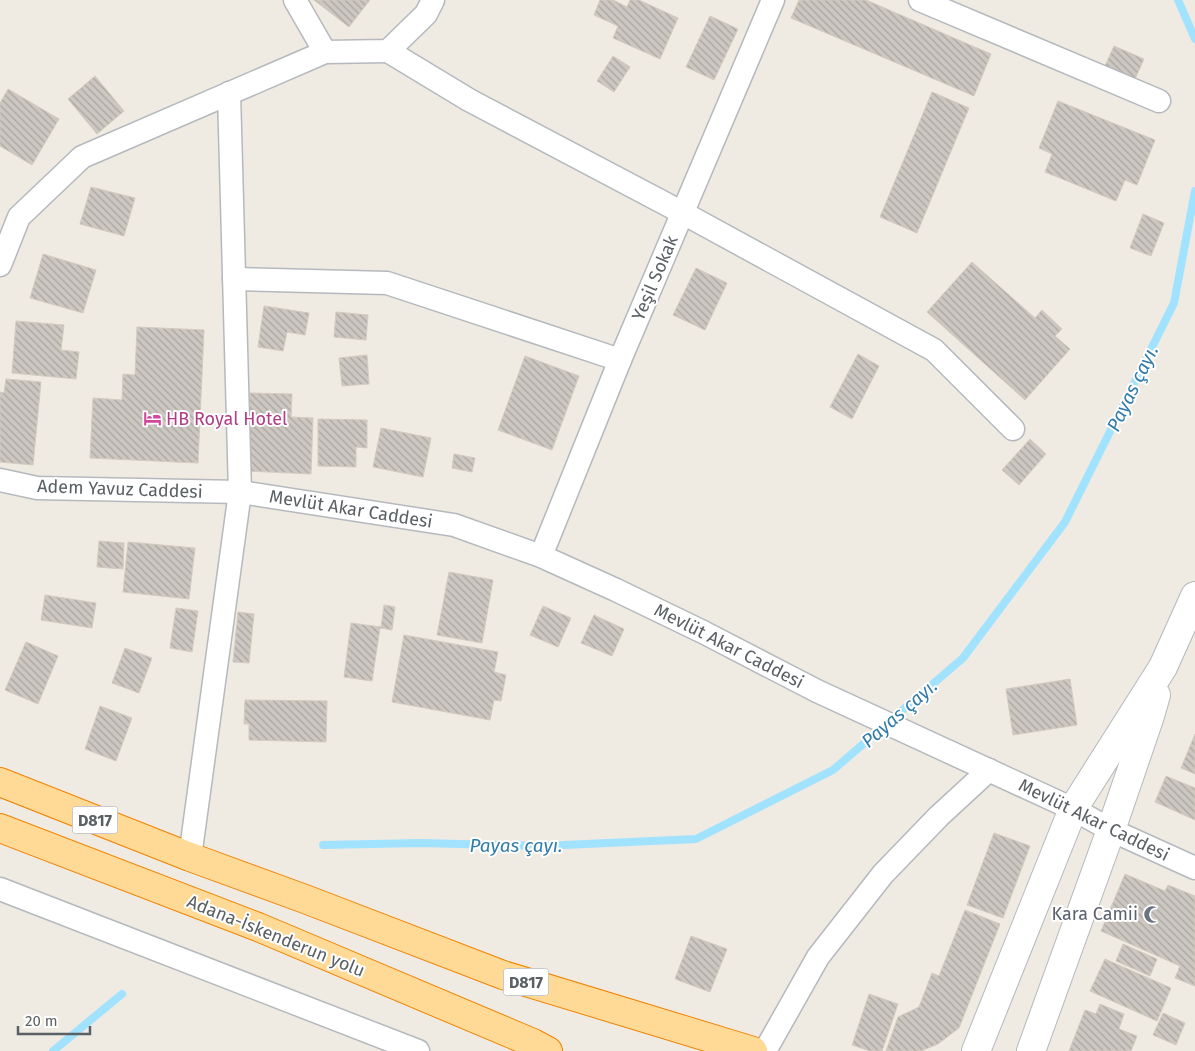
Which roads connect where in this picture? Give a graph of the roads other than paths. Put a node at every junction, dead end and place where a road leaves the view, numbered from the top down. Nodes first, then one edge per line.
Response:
1 (296, 0) edge
2 (433, 0) edge
3 (773, 0) edge
4 (920, 0) edge
5 (388, 51) junction
6 (325, 52) junction
7 (229, 93) junction
8 (1159, 101) dead end
9 (683, 213) junction
10 (0, 263) edge
11 (234, 279) junction
12 (620, 360) junction
13 (1013, 429) dead end
14 (0, 480) edge
15 (240, 492) junction
16 (541, 556) junction
17 (1193, 604) edge
18 (1163, 667) junction
19 (989, 770) junction
20 (0, 782) edge
21 (1073, 809) junction
22 (0, 828) edge
23 (1111, 830) junction
24 (190, 857) junction
25 (1195, 868) edge
26 (0, 889) edge
27 (418, 1051) edge
28 (548, 1051) edge
29 (753, 1051) edge
30 (764, 1051) edge
31 (976, 1051) edge
32 (1031, 1051) edge

1 - 6 street
2 - 5 street
3 - 9 street, Yeşil Sokak
4 - 8 street
5 - 6 street
5 - 9 street
6 - 7 street
7 - 10 street
7 - 11 street
9 - 12 street, Yeşil Sokak
9 - 13 street
11 - 12 street
11 - 15 street
12 - 16 street, Yeşil Sokak
14 - 15 street, Adem Yavuz Caddesi
15 - 16 street, Mevlüt Akar Caddesi
15 - 24 street
16 - 19 street, Mevlüt Akar Caddesi
17 - 18 main road
18 - 21 main road
18 - 23 main road
19 - 21 street, Mevlüt Akar Caddesi
19 - 30 street
20 - 24 highway, D817
21 - 23 street, Mevlüt Akar Caddesi
21 - 31 main road
22 - 28 highway, Adana-İskenderun yolu / D817
23 - 25 street, Mevlüt Akar Caddesi
23 - 32 main road
24 - 29 highway, D817
26 - 27 street

